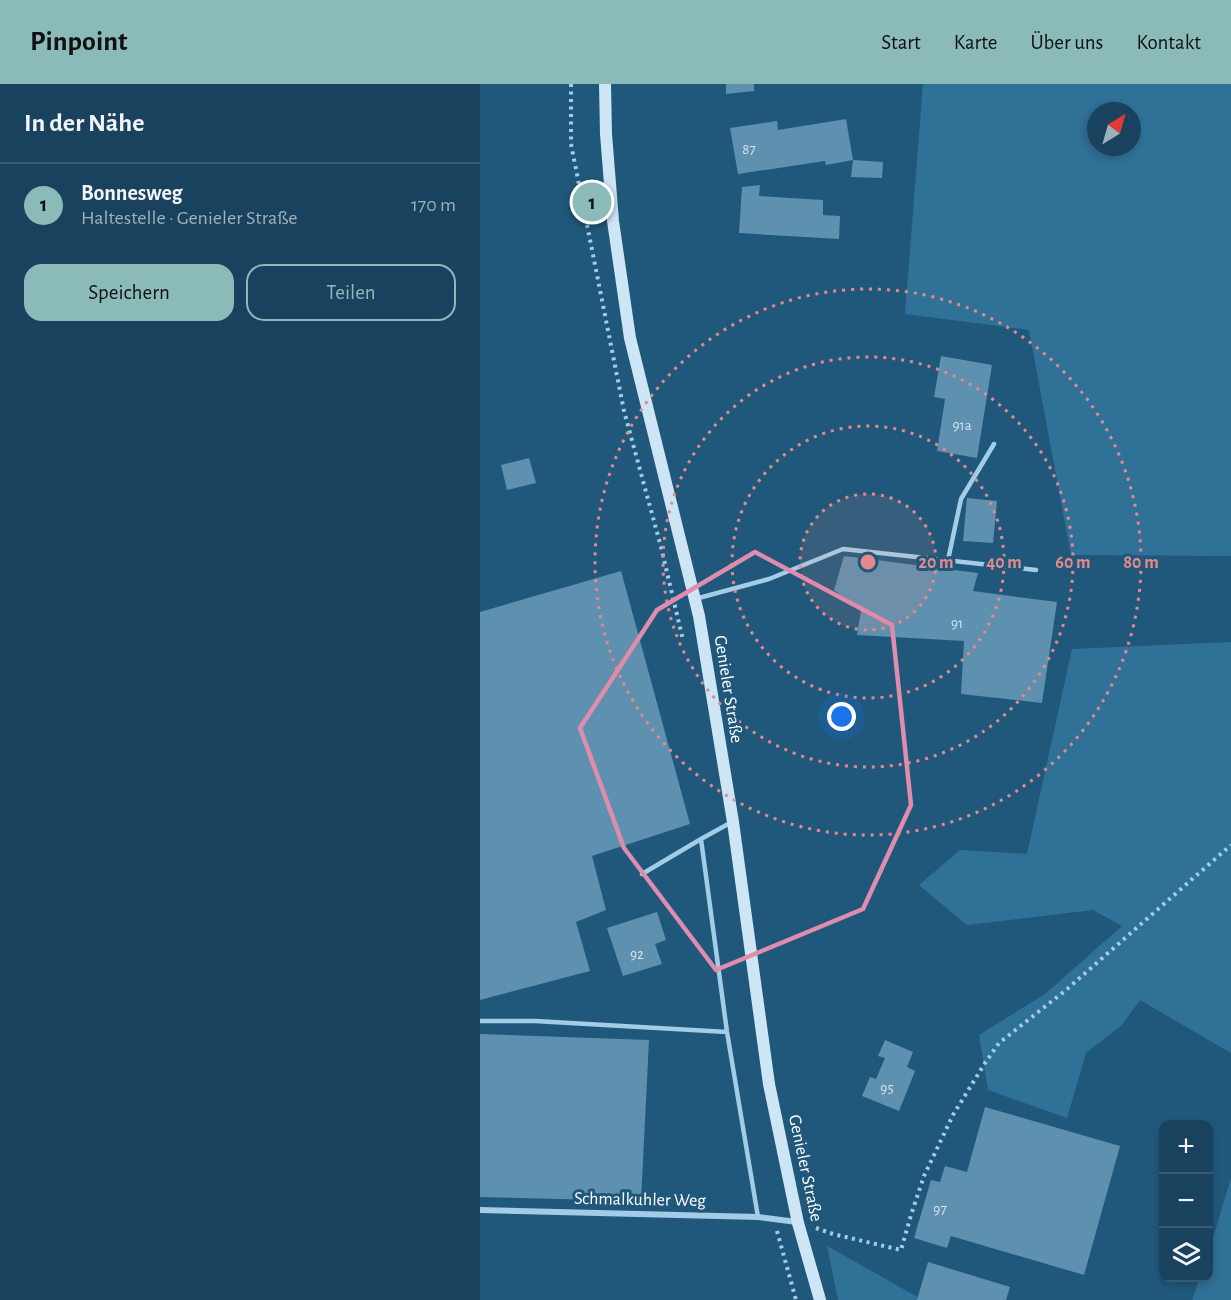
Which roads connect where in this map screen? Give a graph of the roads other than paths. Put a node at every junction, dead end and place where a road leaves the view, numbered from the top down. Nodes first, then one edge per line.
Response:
1 (605, 84) edge
2 (994, 444) dead end
3 (948, 560) junction
4 (1036, 570) dead end
5 (695, 599) junction
6 (733, 822) junction
7 (701, 838) junction
8 (642, 874) dead end
9 (480, 1021) edge
10 (727, 1032) junction
11 (480, 1210) edge
12 (758, 1217) junction
13 (798, 1223) junction
14 (820, 1300) edge

1 - 5 street, Genieler Straße
2 - 3 lane
3 - 4 lane
3 - 5 lane
5 - 6 street, Genieler Straße
6 - 7 lane
6 - 13 street, Genieler Straße
7 - 8 lane
7 - 10 lane
9 - 10 lane
10 - 12 lane
11 - 12 street, Schmalkuhler Weg
12 - 13 street, Schmalkuhler Weg
13 - 14 street, Genieler Straße

